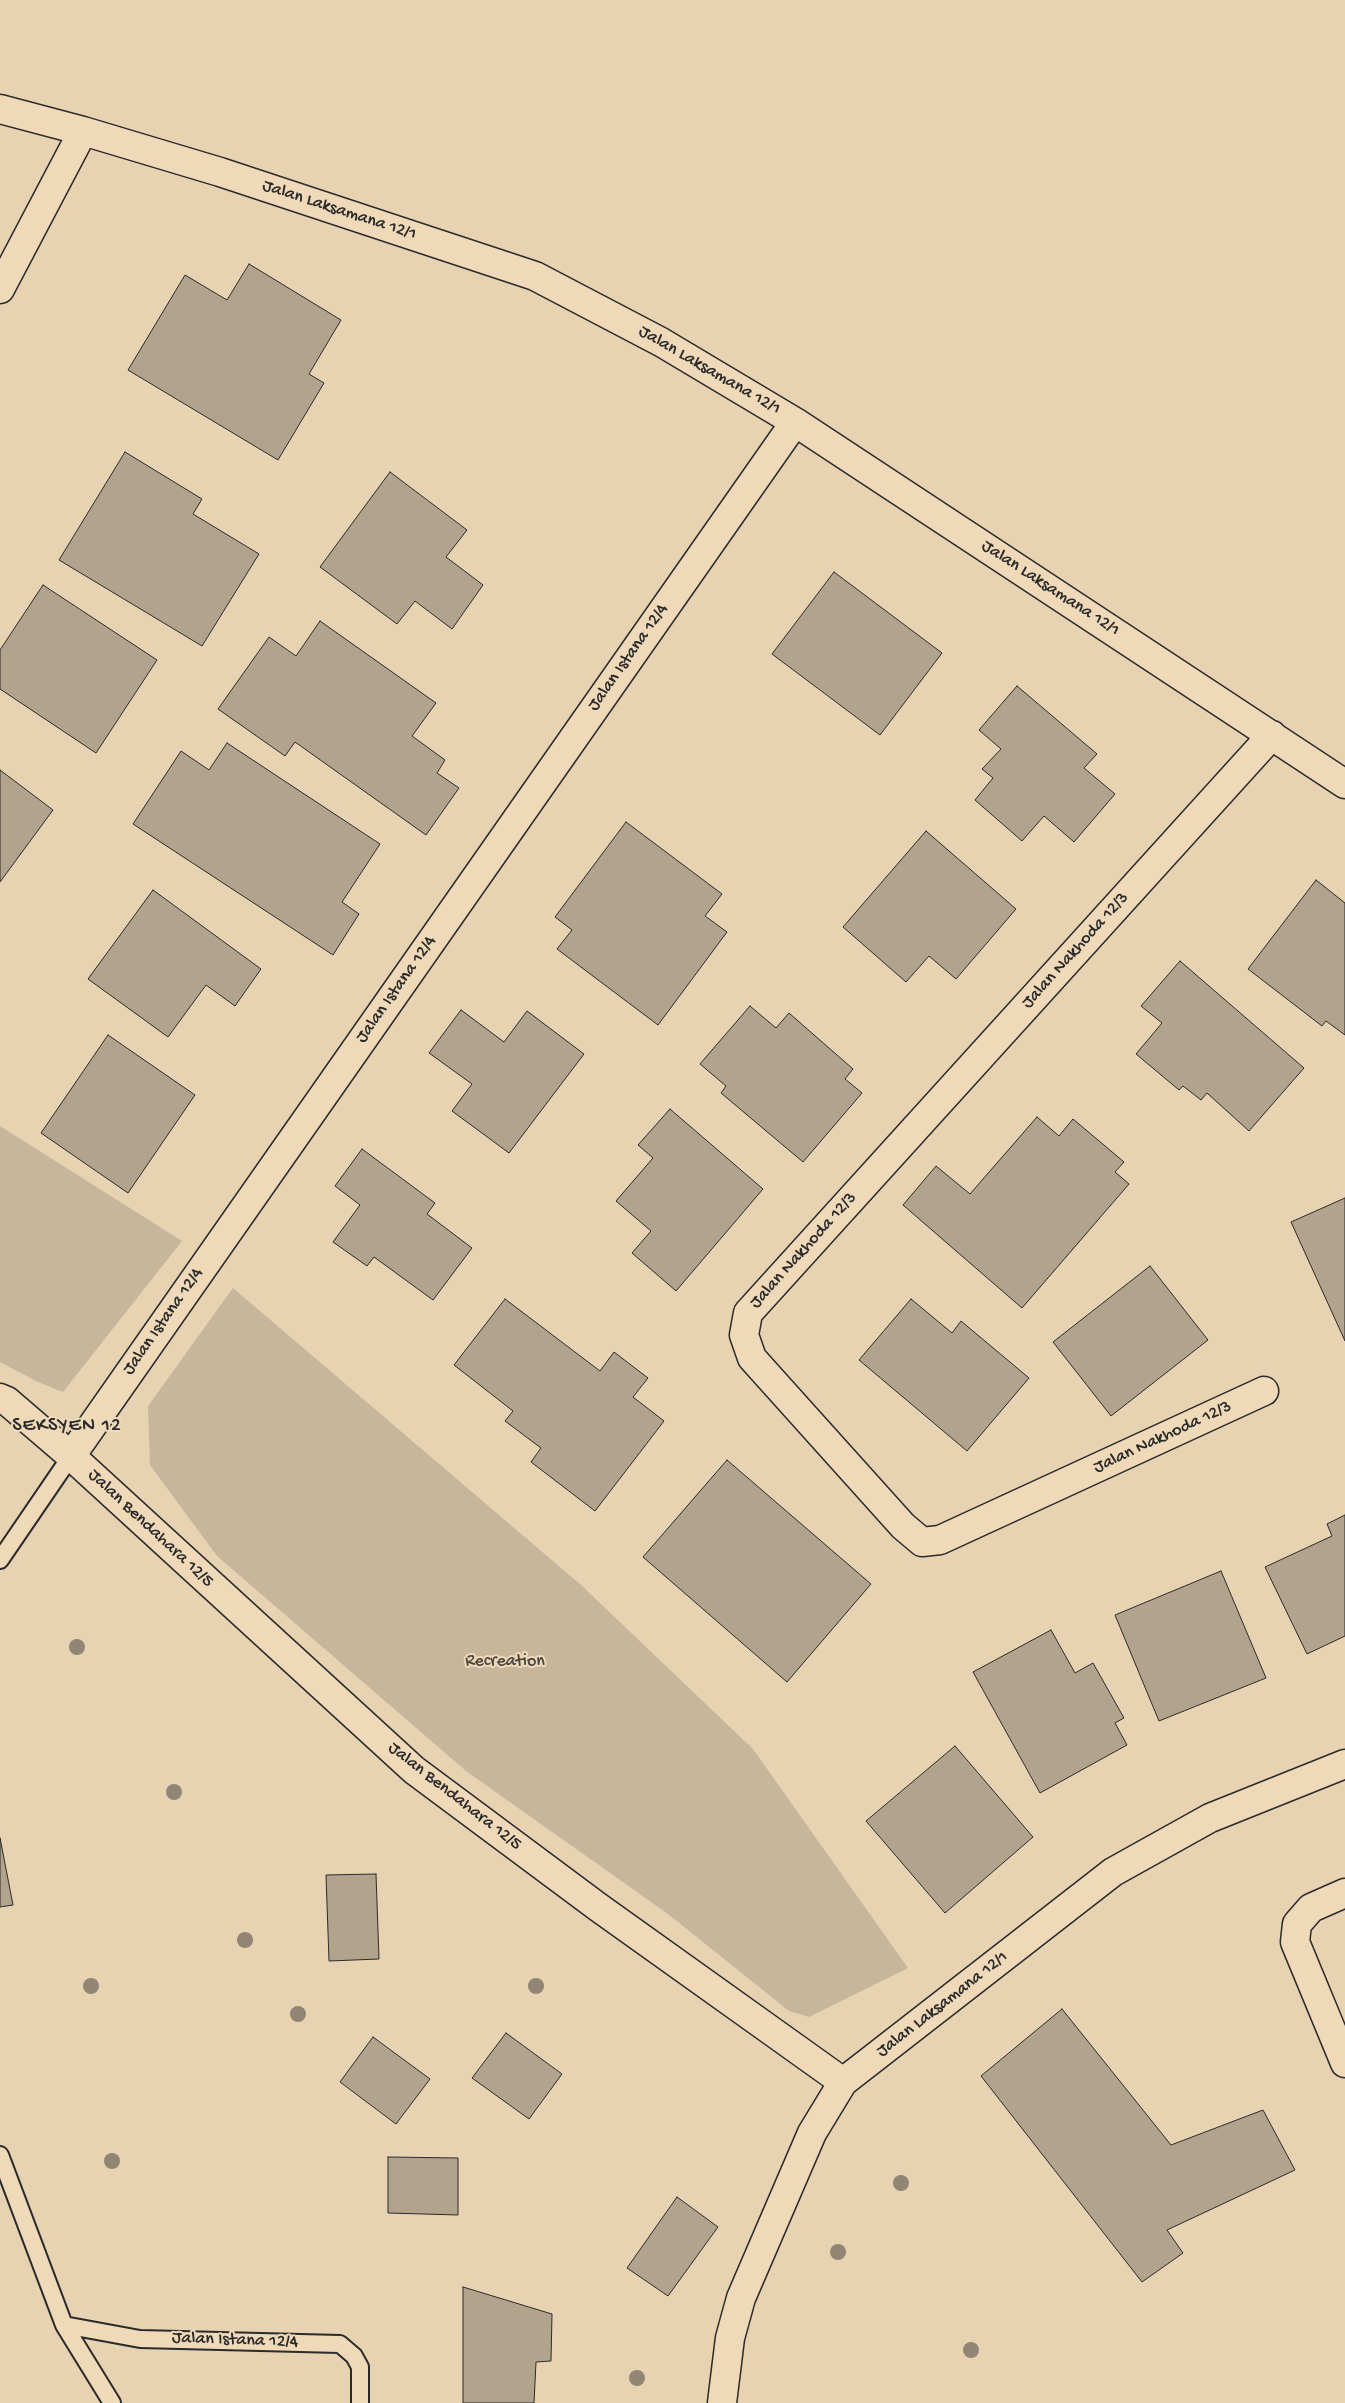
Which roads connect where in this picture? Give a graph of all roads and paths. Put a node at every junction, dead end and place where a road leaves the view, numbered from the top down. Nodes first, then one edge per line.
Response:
1 (0, 109) edge
2 (82, 131) junction
3 (0, 289) edge
4 (795, 422) junction
5 (1272, 735) junction
6 (1345, 784) edge
7 (1264, 1391) dead end
8 (0, 1398) edge
9 (71, 1456) junction
10 (0, 1560) edge
11 (1345, 1764) edge
12 (1345, 1892) edge
13 (1345, 2063) edge
14 (843, 2082) junction
15 (0, 2156) edge
16 (64, 2325) junction
17 (112, 2403) edge
18 (360, 2403) edge
19 (722, 2403) edge

1 - 2 street, Jalan Laksamana 12/1
2 - 3 street
2 - 4 street, Jalan Laksamana 12/1
4 - 5 street, Jalan Laksamana 12/1
4 - 9 street, Jalan Istana 12/4
5 - 6 street, Jalan Laksamana 12/1
5 - 7 street, Jalan Nakhoda 12/3
8 - 9 street, Jalan Bendahara 12/5
9 - 10 lane, Jalan Istana 12/4
9 - 14 street, Jalan Bendahara 12/5
11 - 14 street, Jalan Laksamana 12/1
12 - 13 street
14 - 19 street, Jalan Laksamana 12/1
15 - 16 lane
16 - 17 lane
16 - 18 lane, Jalan Istana 12/4

